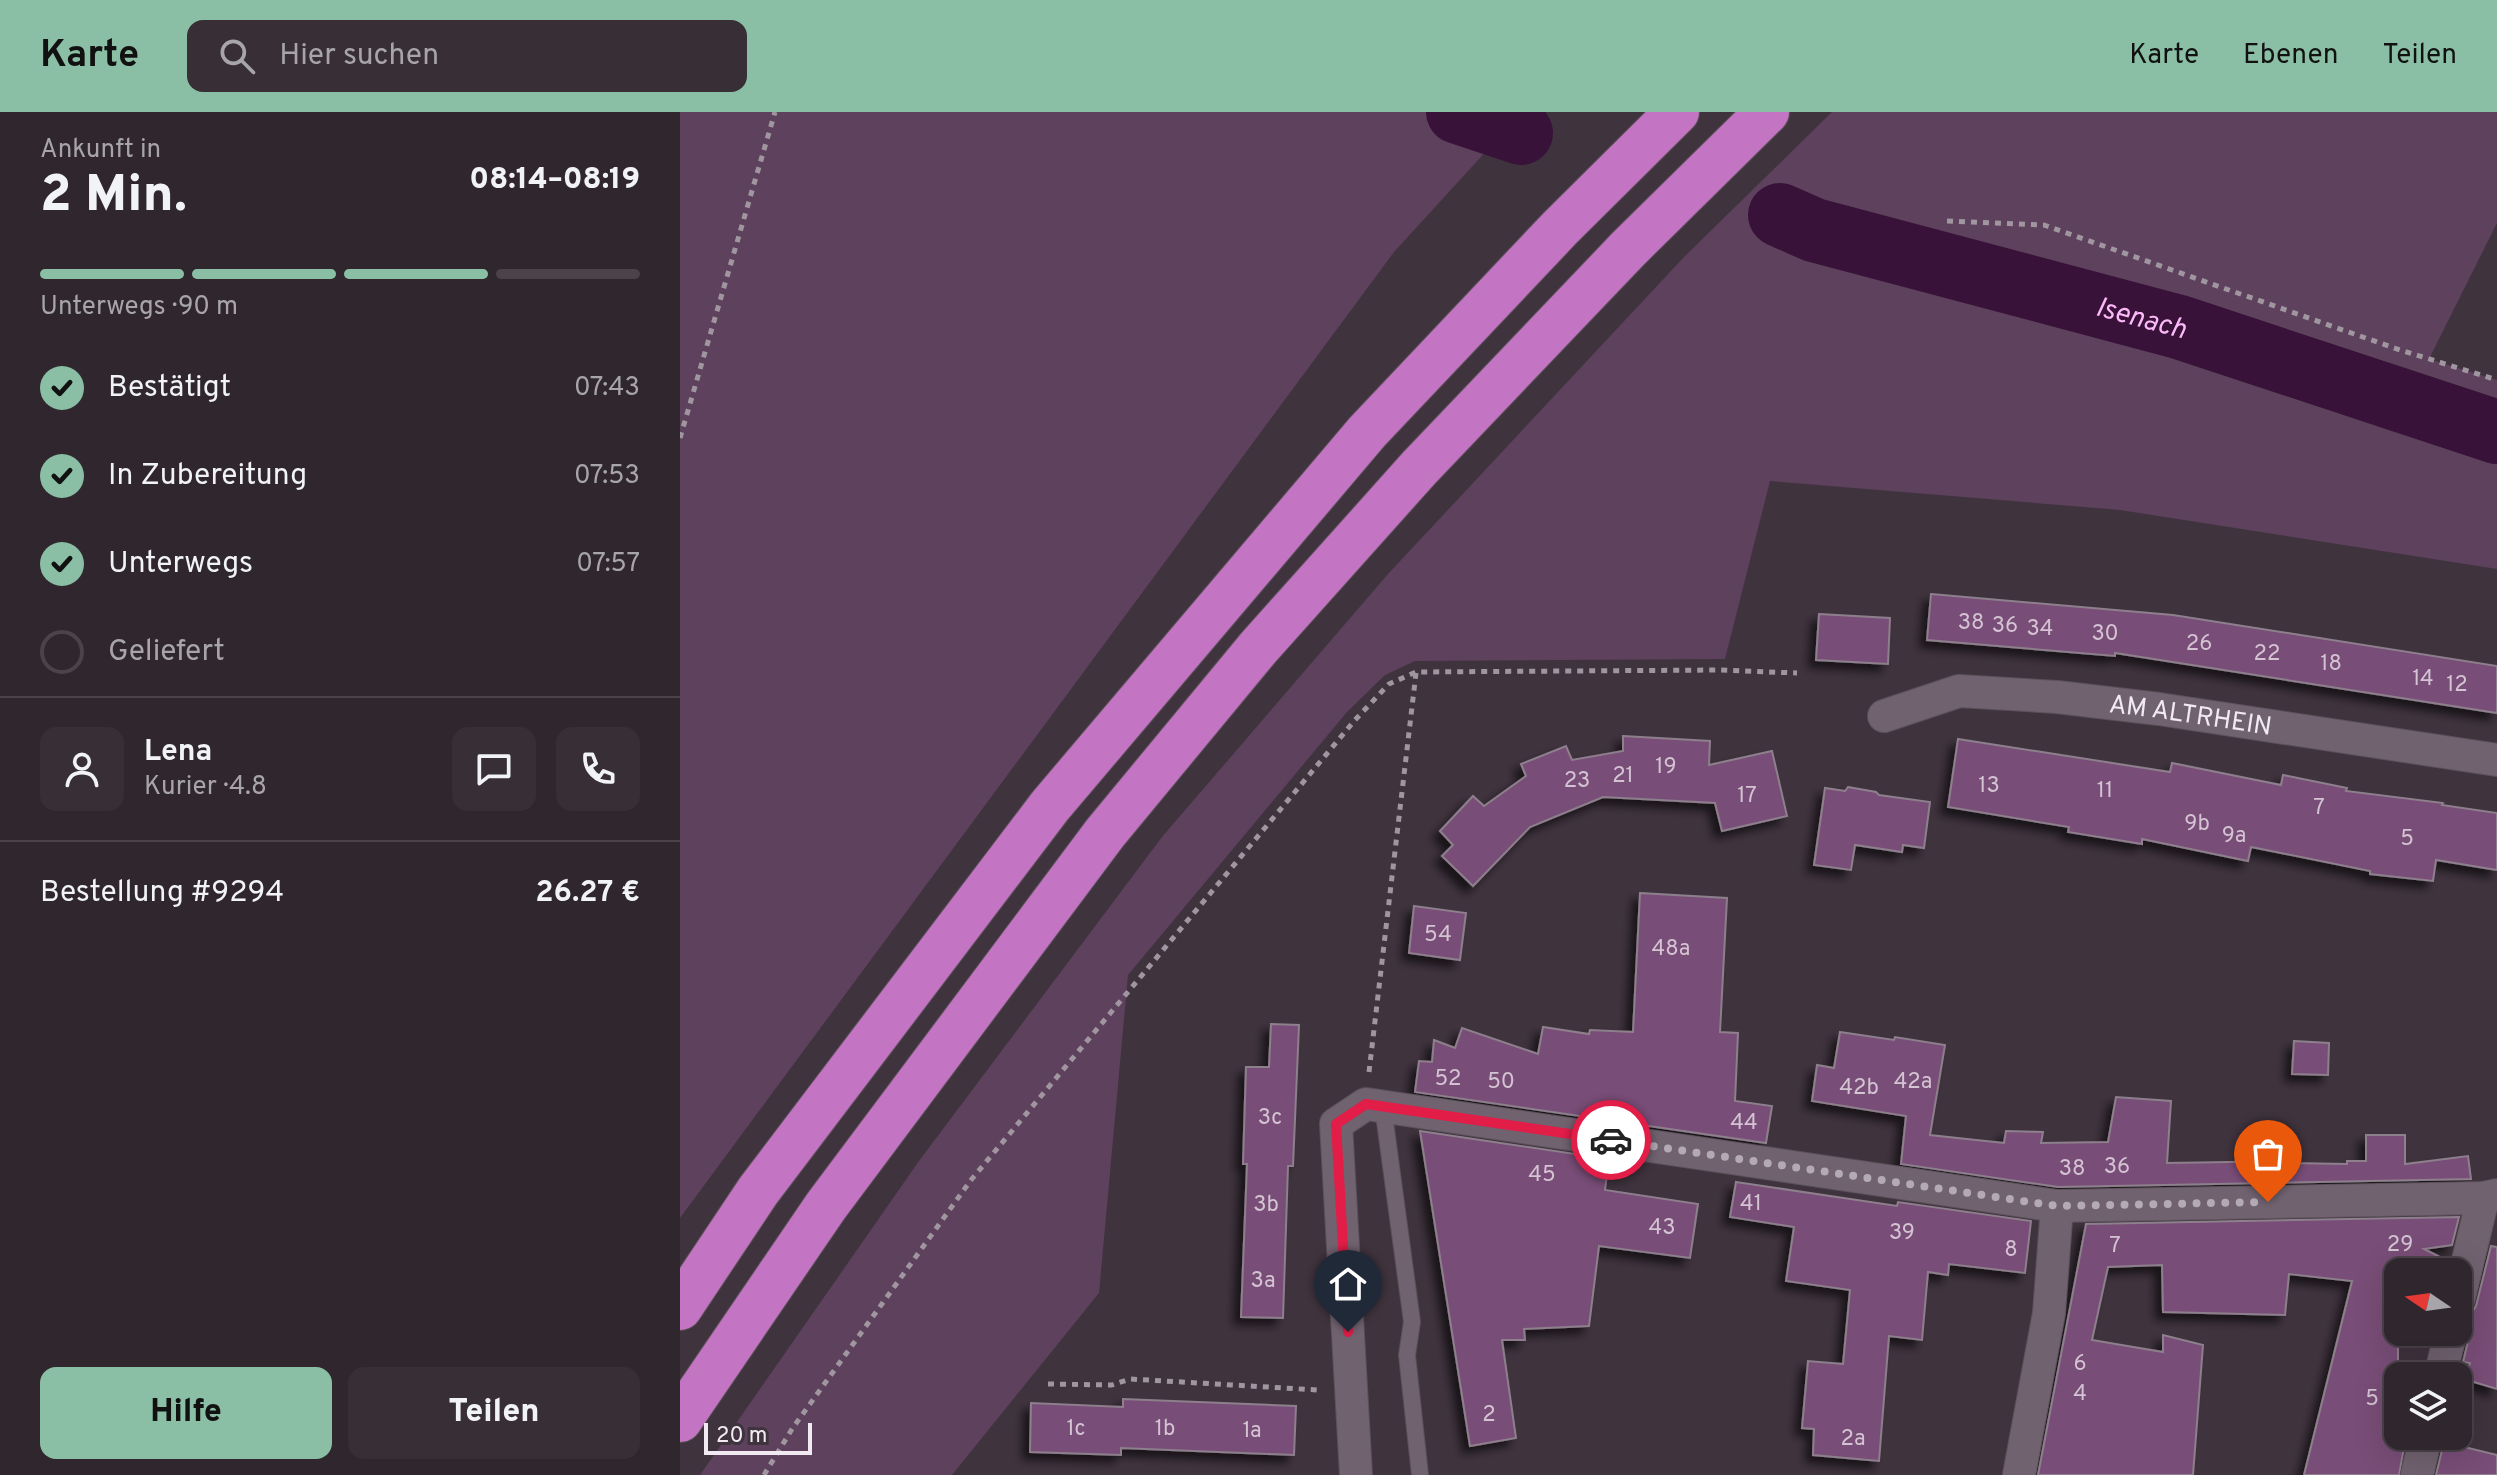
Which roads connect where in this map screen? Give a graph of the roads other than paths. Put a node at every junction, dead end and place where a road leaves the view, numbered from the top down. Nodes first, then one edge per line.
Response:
1 (1677, 112) edge
2 (1767, 112) edge
3 (1884, 716) dead end
4 (2497, 760) edge
5 (1374, 1106) junction
6 (2490, 1196) edge
7 (2057, 1206) junction
8 (2471, 1258) edge
9 (680, 1308) edge
10 (680, 1420) edge
11 (2423, 1450) edge
12 (1356, 1475) edge
13 (1420, 1475) edge
14 (2019, 1475) edge
15 (2417, 1475) edge

1 - 9 highway
2 - 10 highway
3 - 4 street, AM ALTRHEIN
5 - 7 street
5 - 12 street
5 - 13 lane
6 - 7 street
6 - 8 street
7 - 14 street
11 - 15 street

